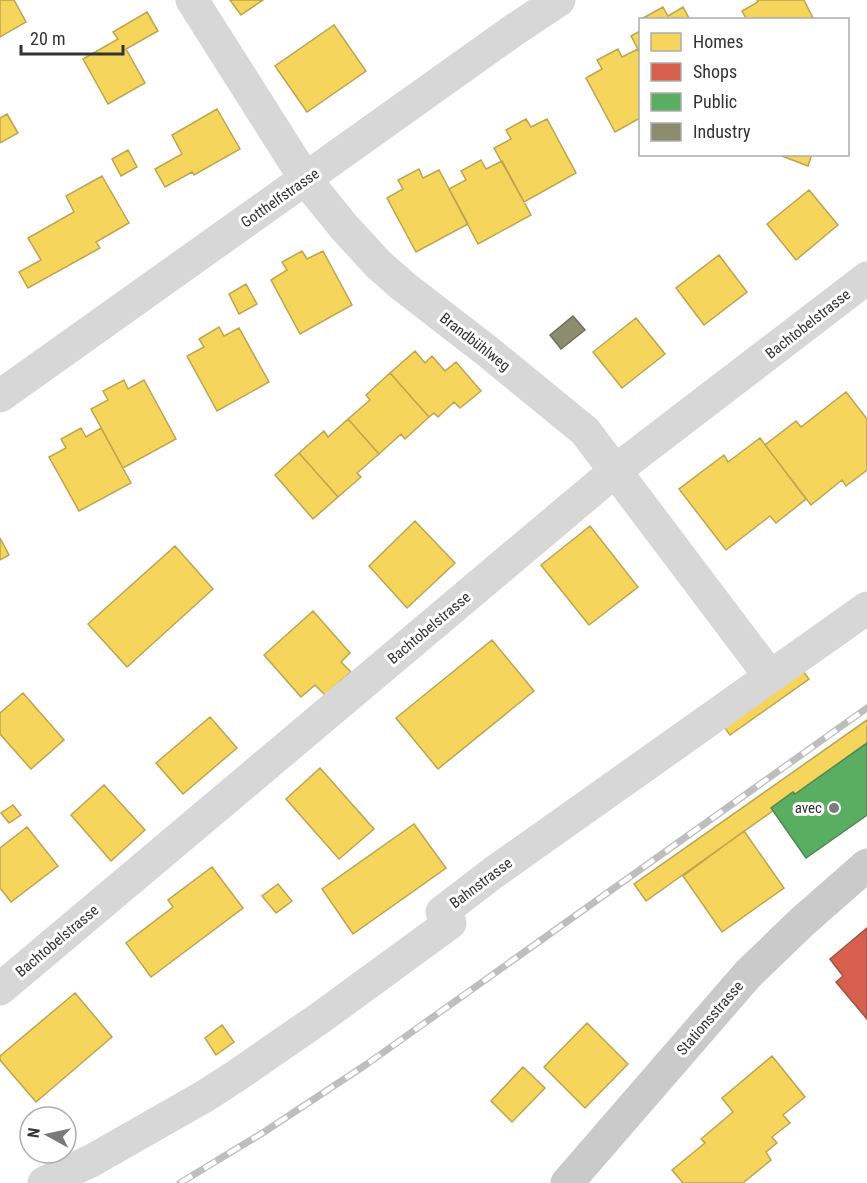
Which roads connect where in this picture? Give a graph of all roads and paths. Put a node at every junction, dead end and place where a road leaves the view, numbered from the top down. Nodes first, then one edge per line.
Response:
1 (192, 0) edge
2 (559, 0) edge
3 (306, 180) junction
4 (867, 278) edge
5 (0, 396) edge
6 (615, 471) junction
7 (867, 608) edge
8 (770, 676) junction
9 (867, 866) edge
10 (0, 989) edge
11 (44, 1183) edge
12 (567, 1183) edge

1 - 3 street, Brandbühlweg
2 - 3 street, Gotthelfstrasse
3 - 5 street, Gotthelfstrasse
3 - 6 street, Brandbühlweg
4 - 6 street, Bachtobelstrasse
6 - 8 street, Brandbühlweg
6 - 10 street, Bachtobelstrasse
7 - 8 street, Bahnstrasse
8 - 11 street, Bahnstrasse
9 - 12 main road, Stationsstrasse

